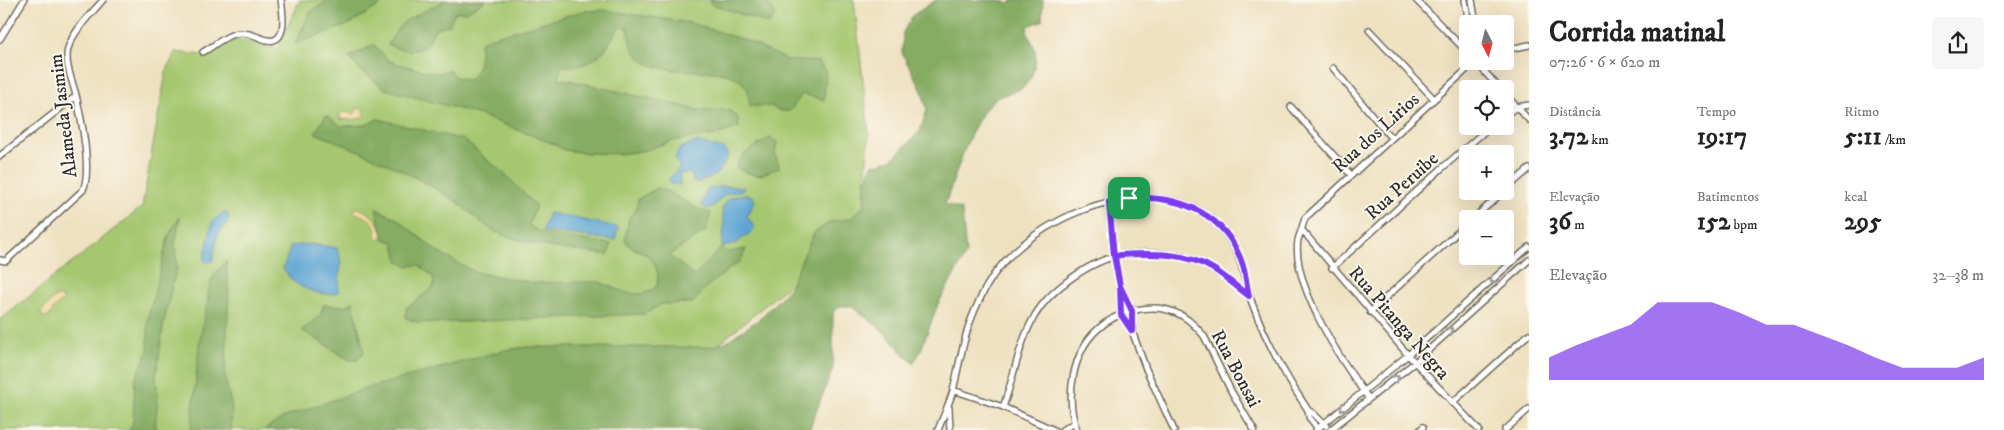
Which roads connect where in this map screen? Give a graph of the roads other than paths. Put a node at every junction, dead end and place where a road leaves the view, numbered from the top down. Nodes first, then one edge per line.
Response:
1 (24, 0) edge
2 (103, 0) edge
3 (282, 0) edge
4 (1416, 0) edge
5 (1465, 0) edge
6 (1472, 0) edge
7 (1468, 15) edge
8 (1474, 15) edge
9 (1368, 30) dead end
10 (0, 39) edge
11 (1459, 44) edge
12 (1529, 45) edge
13 (1514, 48) edge
14 (203, 52) dead end
15 (1333, 68) dead end
16 (1466, 70) edge
17 (1484, 70) edge
18 (1492, 80) edge
19 (76, 96) junction
20 (1434, 99) junction
21 (1514, 105) edge
22 (1529, 105) edge
23 (1291, 107) dead end
24 (1516, 107) junction
25 (1529, 120) edge
26 (1482, 135) edge
27 (1391, 138) junction
28 (0, 156) edge
29 (1529, 169) edge
30 (1351, 174) junction
31 (1514, 182) edge
32 (1494, 200) edge
33 (1109, 202) junction
34 (1483, 210) edge
35 (1302, 230) junction
36 (1459, 232) edge
37 (1529, 248) edge
38 (1115, 257) junction
39 (0, 260) edge
40 (1529, 260) edge
41 (1332, 268) junction
42 (1120, 286) junction
43 (1249, 296) junction
44 (1132, 311) junction
45 (1370, 312) junction
46 (1121, 315) junction
47 (1132, 331) junction
48 (1432, 334) junction
49 (1529, 334) edge
50 (1438, 340) junction
51 (1408, 355) junction
52 (1414, 363) junction
53 (953, 390) junction
54 (1363, 391) junction
55 (1369, 399) junction
56 (1452, 403) junction
57 (948, 405) junction
58 (1003, 408) junction
59 (1529, 409) edge
60 (1308, 410) junction
61 (1074, 423) junction
62 (1324, 424) junction
63 (938, 430) edge
64 (950, 430) edge
65 (1054, 430) edge
66 (1062, 430) edge
67 (1077, 430) edge
68 (1174, 430) edge
69 (1254, 430) edge
70 (1317, 430) edge
71 (1330, 430) edge
72 (1479, 430) edge
73 (1505, 430) edge

1 - 10 street
2 - 19 street, Alameda Jasmim
3 - 14 street
4 - 11 street
5 - 7 street
6 - 8 street
9 - 20 street
12 - 13 street
15 - 27 street
16 - 20 street, Rua dos Lirios
17 - 18 street
19 - 28 street
19 - 39 street, Alameda Jasmim
20 - 27 street, Rua dos Lirios
21 - 24 street
22 - 24 street
23 - 30 street
24 - 25 street
26 - 41 street, Rua Peruibe
27 - 30 street, Rua dos Lirios
29 - 31 street
30 - 35 street, Rua dos Lirios
32 - 34 street
33 - 38 street
33 - 43 street
33 - 53 street
35 - 41 street, Rua Pitanga Negra
35 - 54 street
36 - 45 street
37 -> 48 street
38 - 42 street
38 - 43 street
38 - 58 street
50 -> 40 street
41 - 45 street, Rua Pitanga Negra
42 - 44 street
42 - 46 street
43 - 60 street
44 - 46 street, Rua Bonsai
44 - 47 street
44 - 69 street, Rua Bonsai
45 - 51 street, Rua Pitanga Negra
46 - 47 street
46 - 61 street, Rua Bonsai
47 - 68 street
48 - 50 street
48 - 51 street
49 - 56 street
50 - 52 street
51 - 52 street, Rua Pitanga Negra
51 - 54 street
55 -> 52 street
52 - 56 street, Rua Pitanga Negra
53 - 57 street
53 - 58 street
54 - 55 street
54 -> 62 street
55 - 71 street
56 - 72 street, Rua Pitanga Negra
57 - 63 street
57 - 64 street
58 - 65 street
59 - 73 street
60 - 62 street
60 - 70 street
61 - 66 street
61 - 67 street, Rua Bonsai
62 - 70 street
62 - 71 street

